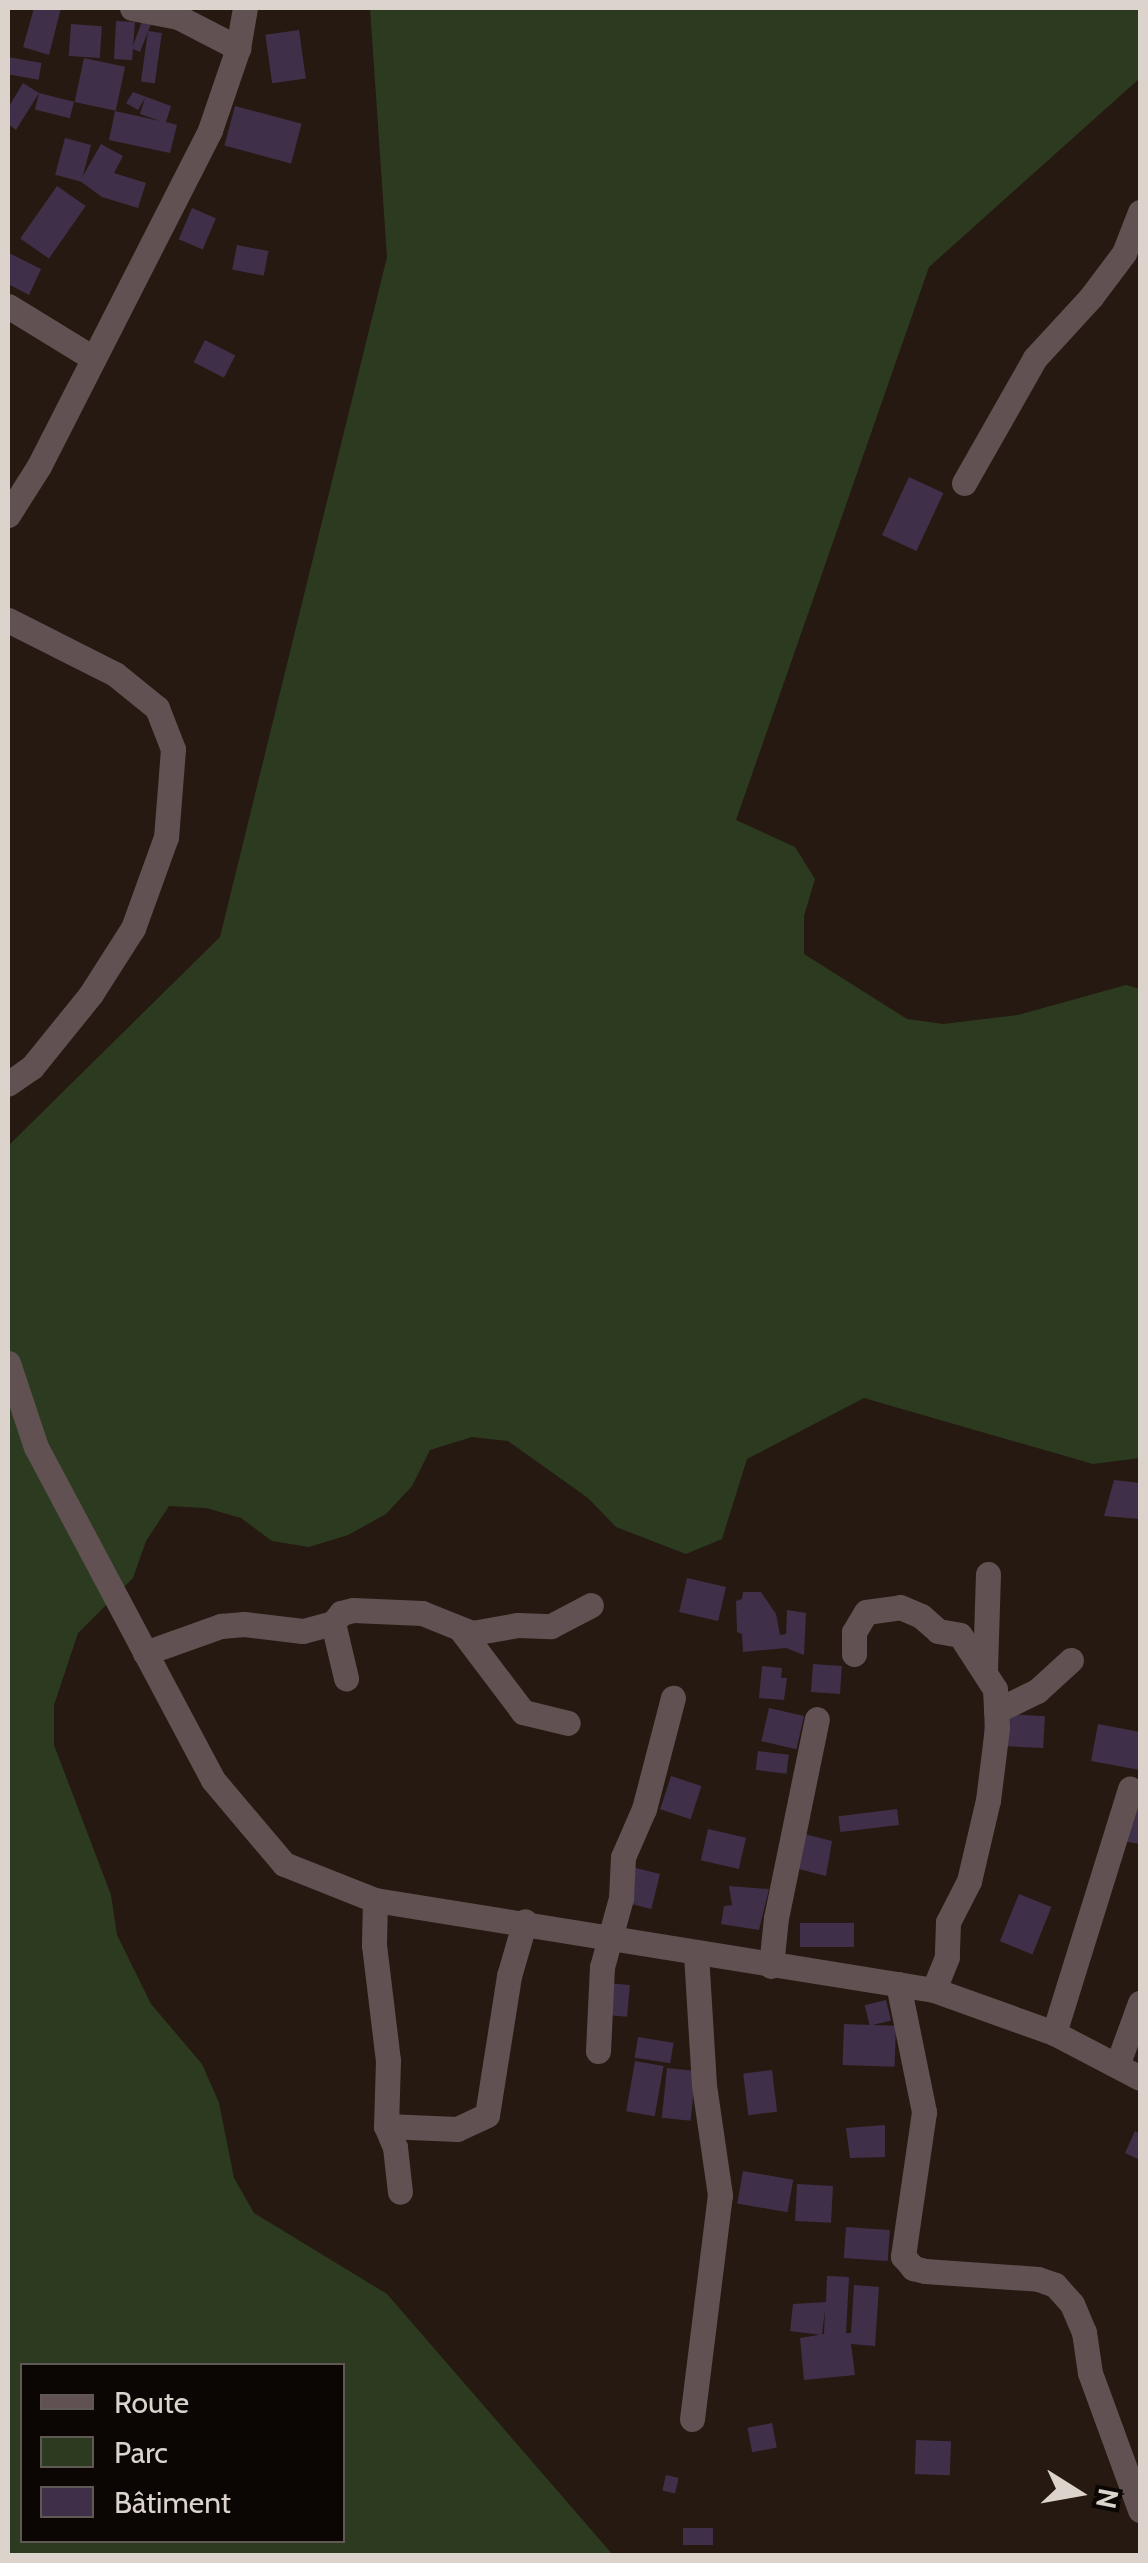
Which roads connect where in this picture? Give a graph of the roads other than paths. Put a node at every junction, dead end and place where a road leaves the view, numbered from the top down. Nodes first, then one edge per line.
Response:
1 (132, 8) edge
2 (246, 8) edge
3 (238, 48) junction
4 (1140, 212) edge
5 (8, 306) edge
6 (93, 358) junction
7 (964, 483) dead end
8 (8, 516) edge
9 (8, 620) edge
10 (8, 1084) edge
11 (8, 1363) edge
12 (988, 1574) dead end
13 (591, 1605) dead end
14 (333, 1624) junction
15 (461, 1630) junction
16 (145, 1653) junction
17 (854, 1654) dead end
18 (1070, 1660) dead end
19 (985, 1669) junction
20 (346, 1678) dead end
21 (672, 1698) dead end
22 (996, 1711) junction
23 (817, 1719) dead end
24 (568, 1722) dead end
25 (1130, 1789) dead end
26 (375, 1900) junction
27 (525, 1921) junction
28 (608, 1938) junction
29 (696, 1955) junction
30 (771, 1966) junction
31 (898, 1984) junction
32 (934, 1990) junction
33 (1140, 2003) edge
34 (1054, 2033) junction
35 (598, 2051) dead end
36 (1118, 2063) junction
37 (1140, 2078) edge
38 (386, 2126) junction
39 (400, 2192) dead end
40 (692, 2419) dead end
41 (1140, 2510) edge

1 - 3 street
2 - 3 street
3 - 6 street
4 - 7 street
5 - 6 street
6 - 8 street
9 - 10 street
11 - 16 street
12 - 19 street
13 - 15 street
14 - 15 street
14 - 16 street
14 - 20 street
15 - 24 street
16 - 26 street
17 - 19 street
18 - 22 street
19 - 22 street
21 - 28 street
22 - 32 street
23 - 30 street
25 - 34 street
26 - 27 street
26 - 38 street
27 - 28 street
27 - 38 street
28 - 29 street
28 - 35 street
29 - 30 street
29 - 40 street
30 - 31 street
31 - 32 street
31 - 41 street
32 - 34 street
33 - 36 street
34 - 36 street
36 - 37 street
38 - 39 street

